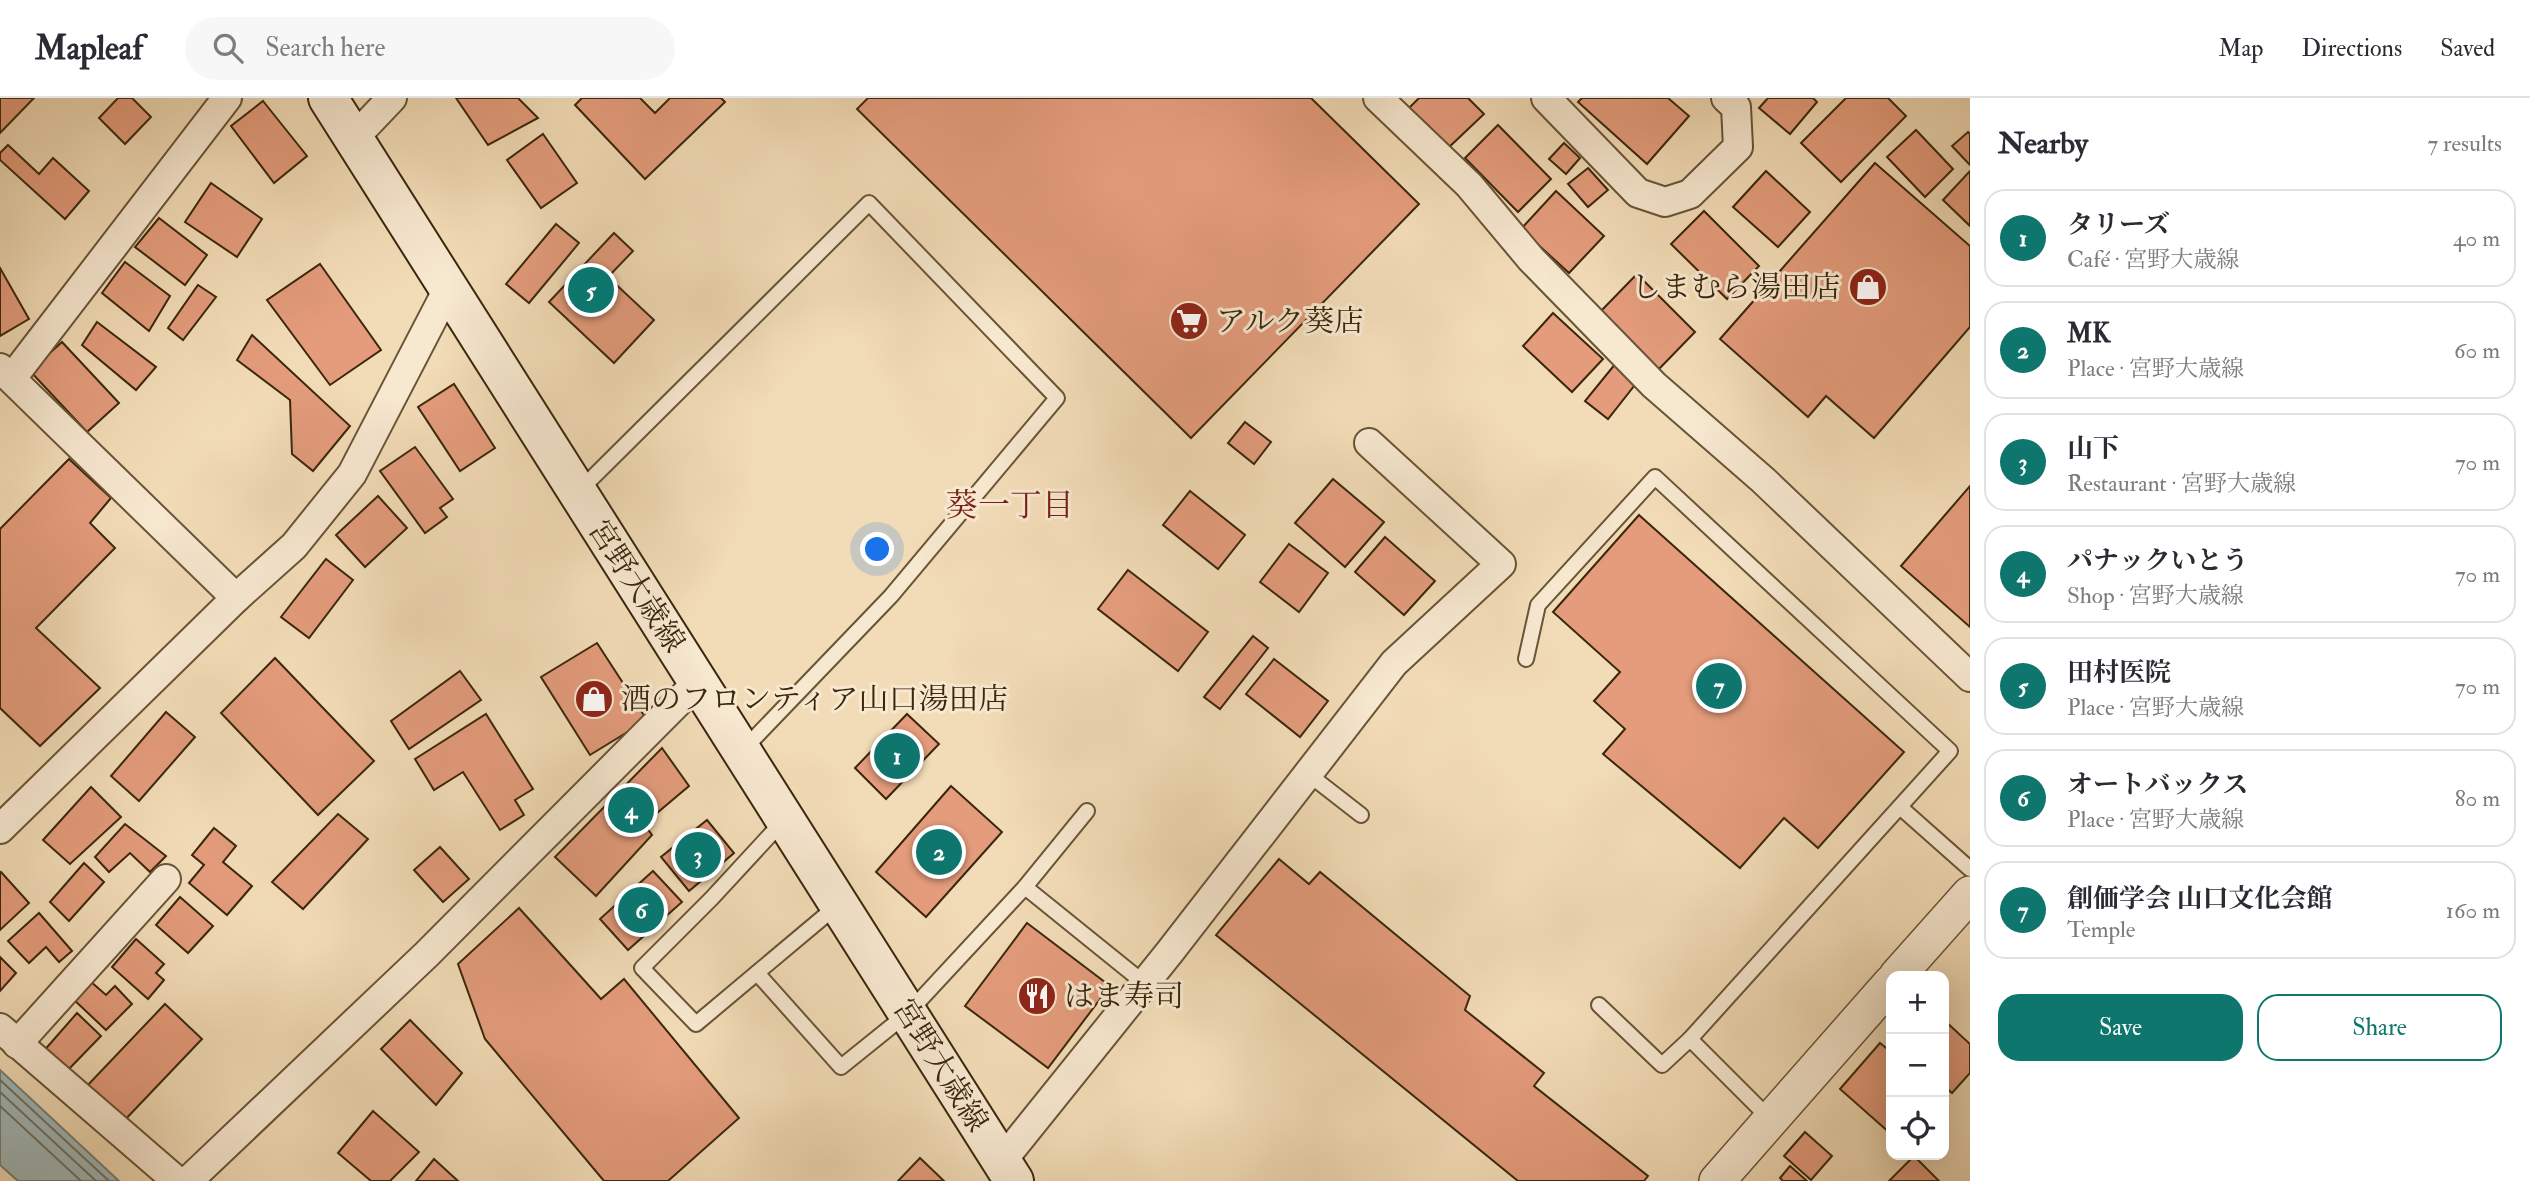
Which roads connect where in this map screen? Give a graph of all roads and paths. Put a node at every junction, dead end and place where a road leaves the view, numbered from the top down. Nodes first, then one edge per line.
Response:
1 (227, 98) edge
2 (328, 98) edge
3 (392, 98) edge
4 (1378, 98) edge
5 (1546, 98) edge
6 (1726, 98) edge
7 (353, 139) junction
8 (448, 289) junction
9 (6, 373) edge
10 (1369, 443) dead end
11 (578, 493) junction
12 (236, 598) junction
13 (1526, 659) dead end
14 (1970, 677) edge
15 (699, 681) junction
16 (742, 751) junction
17 (1307, 773) junction
18 (1900, 807) junction
19 (1087, 811) dead end
20 (1361, 815) dead end
21 (785, 818) junction
22 (0, 829) edge
23 (1970, 869) edge
24 (166, 879) dead end
25 (1025, 887) junction
26 (1970, 894) edge
27 (839, 904) junction
28 (1901, 971) edge
29 (757, 972) junction
30 (1144, 983) junction
31 (1886, 989) edge
32 (1599, 1005) dead end
33 (908, 1013) junction
34 (9, 1036) edge
35 (1690, 1039) junction
36 (1771, 1120) junction
37 (1008, 1171) edge
38 (177, 1181) edge
39 (188, 1181) edge
40 (1717, 1181) edge

1 - 9 street
2 - 7 main road, 宮野大歳線
3 - 7 street
4 - 14 street
5 - 6 street
7 - 8 main road, 宮野大歳線
8 - 11 main road, 宮野大歳線
8 - 12 street
9 - 12 street
10 - 17 street
11 - 15 main road, 宮野大歳線
11 - 16 lane
12 - 22 street
13 - 18 lane
15 - 16 main road, 宮野大歳線
15 - 39 street
16 - 21 main road, 宮野大歳線
17 - 20 lane
17 - 30 street
18 - 23 lane
18 - 35 lane
19 - 25 lane
21 - 27 main road, 宮野大歳線
21 - 29 lane
24 - 34 street
25 - 30 lane
25 - 33 lane
26 - 28 street
27 - 29 lane
27 - 33 main road, 宮野大歳線
29 - 33 lane
30 - 37 street
31 - 36 street
32 - 35 lane
33 - 37 main road, 宮野大歳線
34 - 38 street
35 - 36 lane
36 - 40 street

